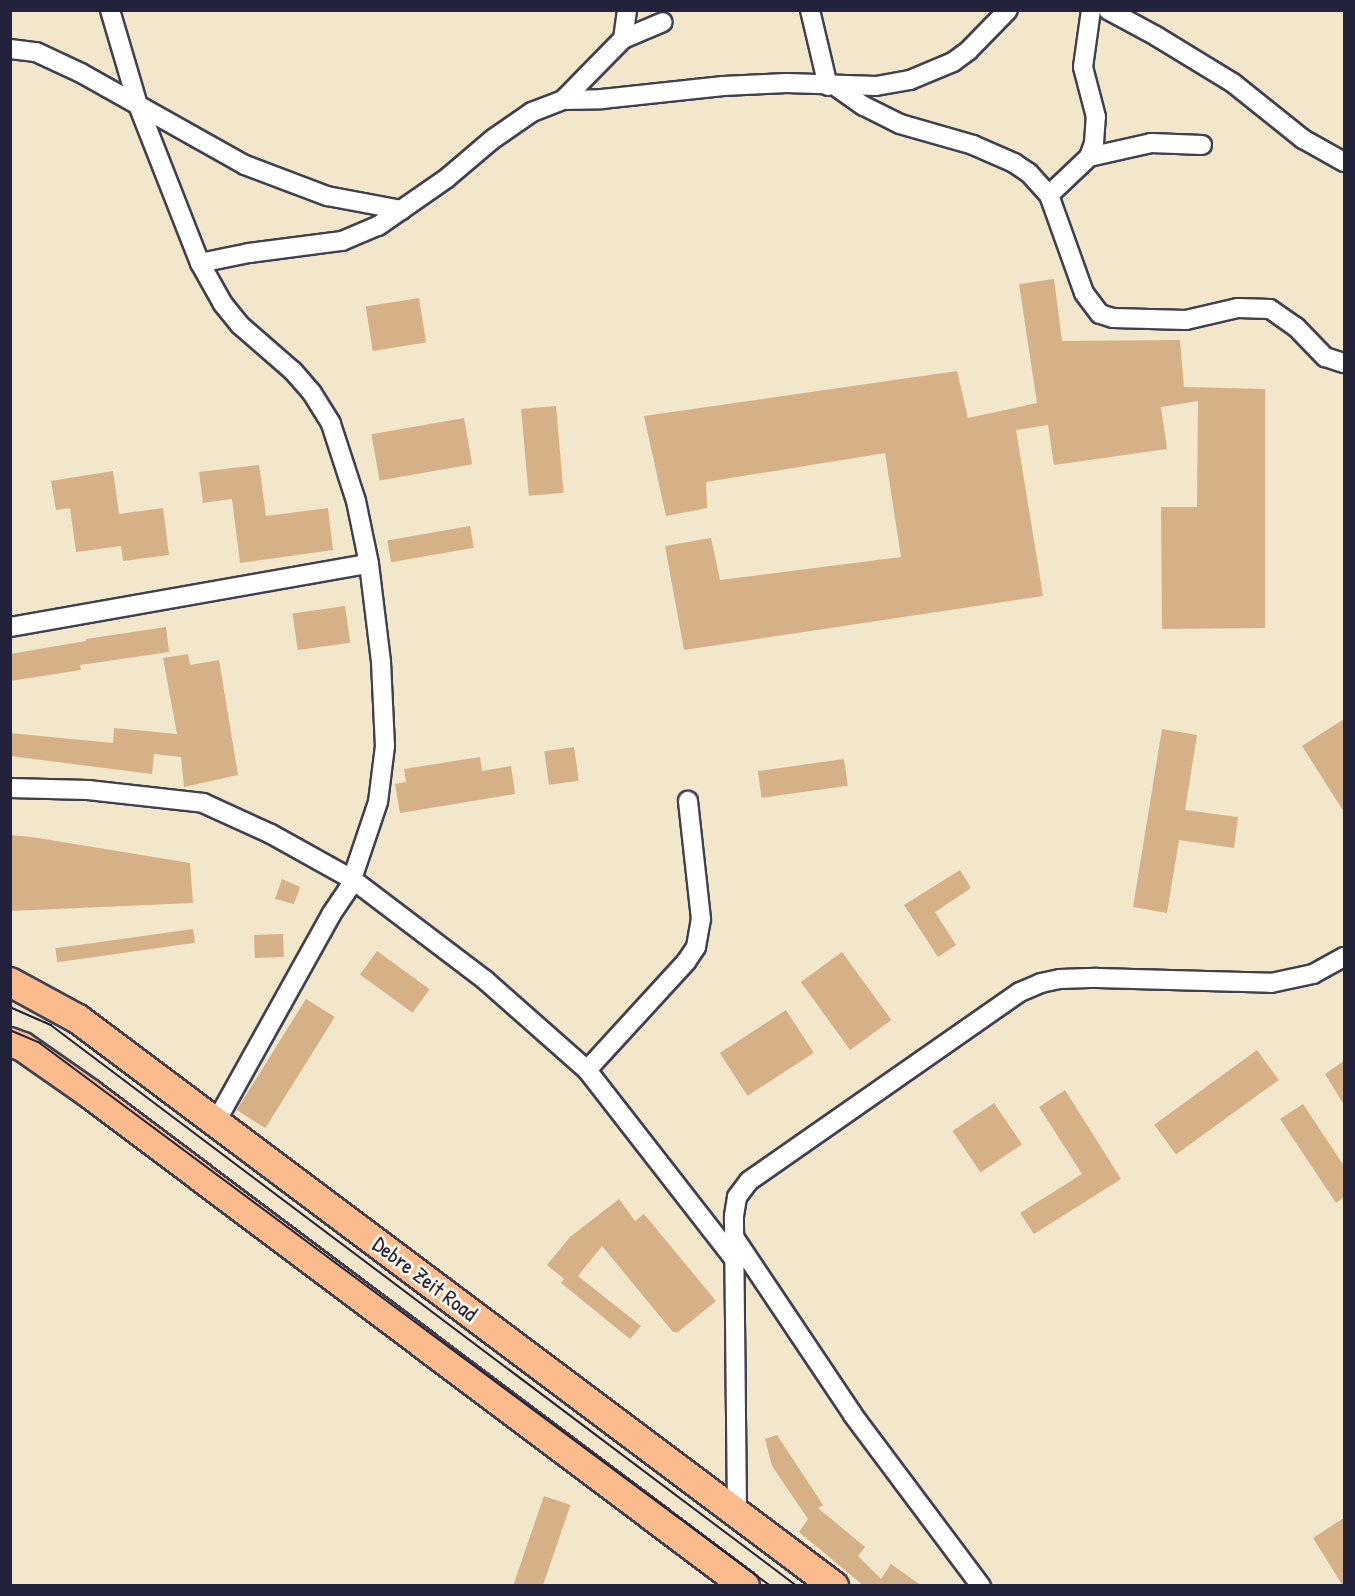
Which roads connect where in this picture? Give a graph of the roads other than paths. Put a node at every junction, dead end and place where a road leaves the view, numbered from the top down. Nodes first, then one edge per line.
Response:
1 (110, 10) edge
2 (627, 10) edge
3 (810, 10) edge
4 (1008, 10) edge
5 (1091, 10) edge
6 (1107, 10) edge
7 (663, 22) dead end
8 (623, 39) junction
9 (10, 49) edge
10 (831, 86) junction
11 (563, 100) junction
12 (138, 105) junction
13 (1202, 146) dead end
14 (1089, 157) junction
15 (1344, 162) edge
16 (1049, 195) junction
17 (402, 210) junction
18 (200, 263) junction
19 (1344, 363) edge
20 (369, 564) junction
21 (10, 627) edge
22 (10, 788) edge
23 (688, 801) dead end
24 (352, 879) junction
25 (1344, 957) edge
26 (10, 982) edge
27 (10, 1042) edge
28 (587, 1070) junction
29 (215, 1123) junction
30 (734, 1237) junction
31 (735, 1260) junction
32 (737, 1511) junction
33 (745, 1586) edge
34 (834, 1586) edge
35 (981, 1586) edge

1 - 12 street
2 - 8 street
3 - 10 street
4 - 10 street
5 - 14 street
6 - 15 street
7 - 8 street
8 - 11 street
9 - 12 street
10 - 11 street
10 - 16 street
11 - 17 street
12 - 17 street
12 - 18 street
13 - 14 street
14 - 16 street
16 - 19 street
17 - 18 street
18 - 20 street
20 - 21 street
20 - 24 street
22 - 24 street
23 - 28 street
24 - 28 street
24 - 29 street
25 - 30 street
26 - 29 main road, Debre Zeit Road
27 - 33 main road
28 - 31 street
29 - 32 main road, Debre Zeit Road
30 - 31 street
30 - 35 street
31 - 32 street
32 - 34 main road, Debre Zeit Road

